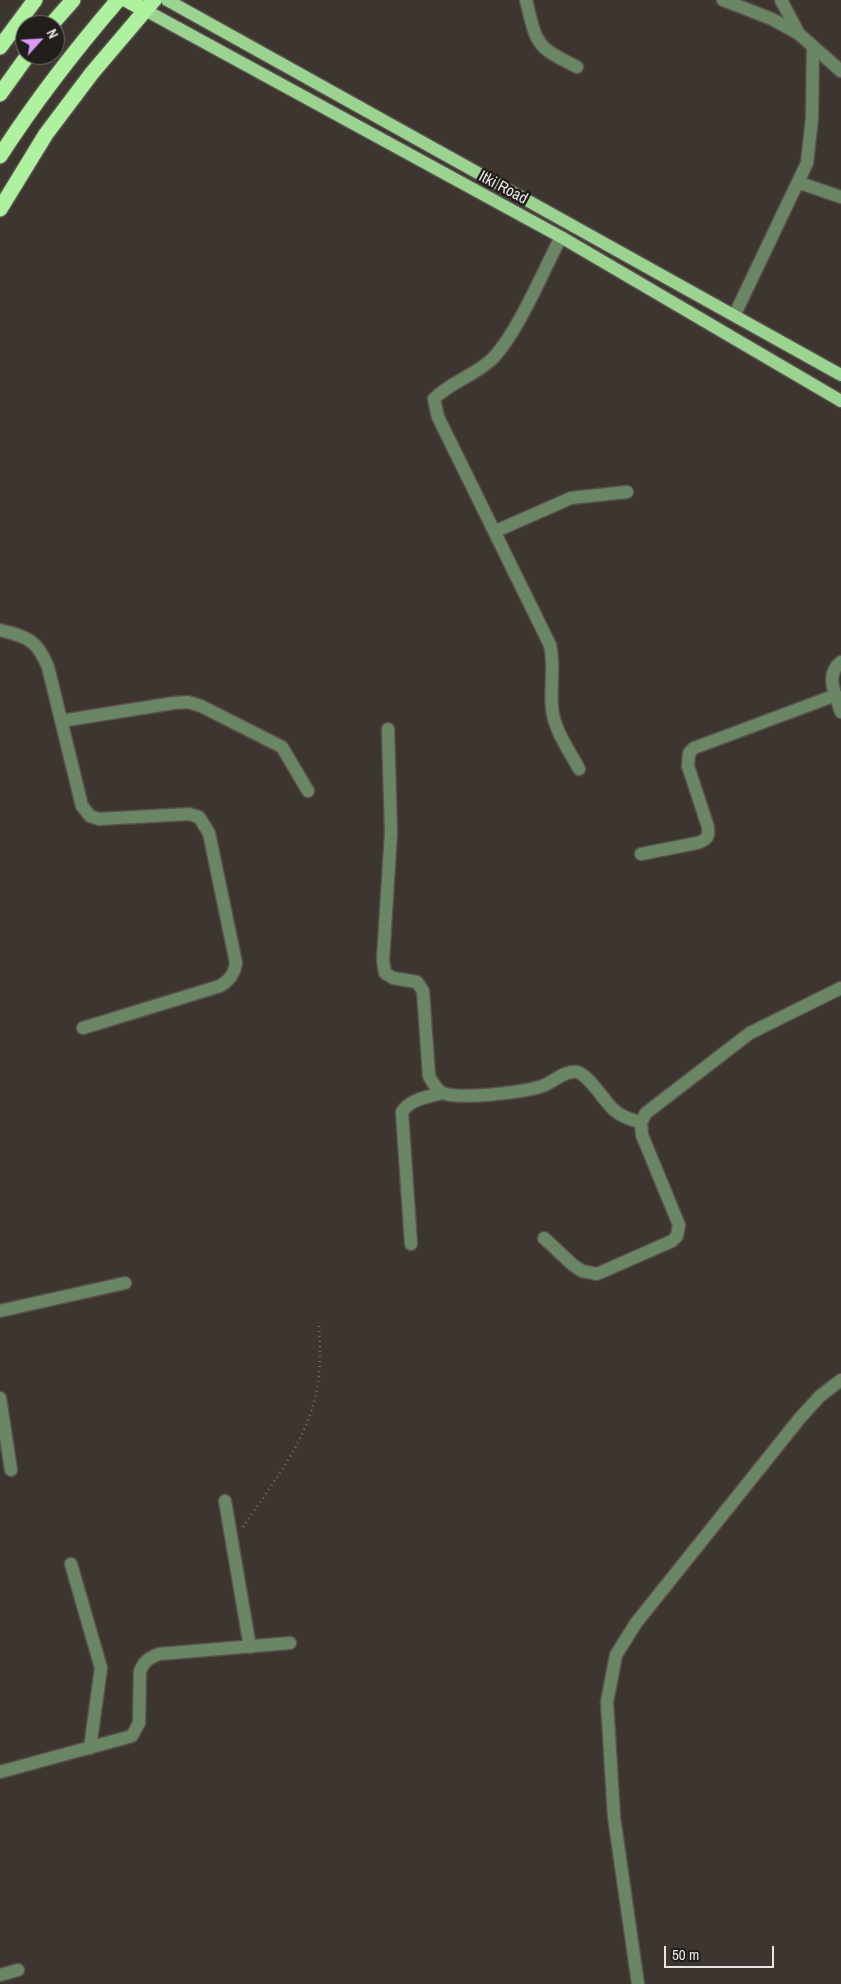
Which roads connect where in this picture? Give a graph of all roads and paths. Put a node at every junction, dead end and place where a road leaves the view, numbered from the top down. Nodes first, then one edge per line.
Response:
1 (35, 0) edge
2 (73, 0) edge
3 (118, 0) edge
4 (127, 0) edge
5 (167, 0) edge
6 (526, 0) edge
7 (723, 0) edge
8 (781, 0) edge
9 (150, 5) edge
10 (60, 15) edge
11 (798, 34) junction
12 (813, 47) junction
13 (0, 48) edge
14 (21, 65) edge
15 (577, 67) dead end
16 (841, 71) edge
17 (0, 94) edge
18 (0, 156) edge
19 (800, 183) junction
20 (841, 198) edge
21 (0, 208) edge
22 (561, 237) junction
23 (735, 314) junction
24 (841, 375) edge
25 (841, 401) edge
26 (627, 492) dead end
27 (496, 531) junction
28 (0, 630) edge
29 (841, 662) edge
30 (836, 695) junction
31 (841, 712) edge
32 (61, 721) junction
33 (388, 729) dead end
34 (579, 769) dead end
35 (308, 791) dead end
36 (640, 854) dead end
37 (841, 988) edge
38 (83, 1028) dead end
39 (442, 1093) junction
40 (641, 1122) junction
41 (544, 1238) dead end
42 (411, 1244) dead end
43 (125, 1283) dead end
44 (0, 1311) edge
45 (319, 1322) dead end
46 (841, 1380) edge
47 (0, 1398) edge
48 (11, 1470) dead end
49 (225, 1501) dead end
50 (232, 1543) junction
51 (71, 1564) dead end
52 (290, 1643) dead end
53 (250, 1647) junction
54 (90, 1748) junction
55 (0, 1772) edge
56 (18, 1970) dead end
57 (0, 1975) edge
58 (638, 1984) edge

1 - 13 highway
2 - 10 highway
3 - 18 highway
4 - 9 highway
5 - 23 main road
6 - 15 street
7 - 11 street
8 - 11 street
9 - 21 highway
9 - 22 main road, Itki Road
11 - 12 street
12 - 16 street
12 - 19 street
14 - 17 highway
19 - 20 street
19 - 23 street
22 - 25 main road, Itki Road
22 - 27 street
23 - 24 main road
26 - 27 street
27 - 34 street
28 - 32 street
29 - 30 street
30 - 31 street
30 - 36 street
32 - 35 street
32 - 38 street
33 - 39 street
37 - 40 street
39 - 40 street
39 - 42 street
40 - 41 street
43 - 44 street
45 - 50 path
46 - 58 street
47 - 48 street
49 - 50 street
50 - 53 street
51 - 54 street
52 - 53 street
53 - 54 street
54 - 55 street
56 - 57 street

